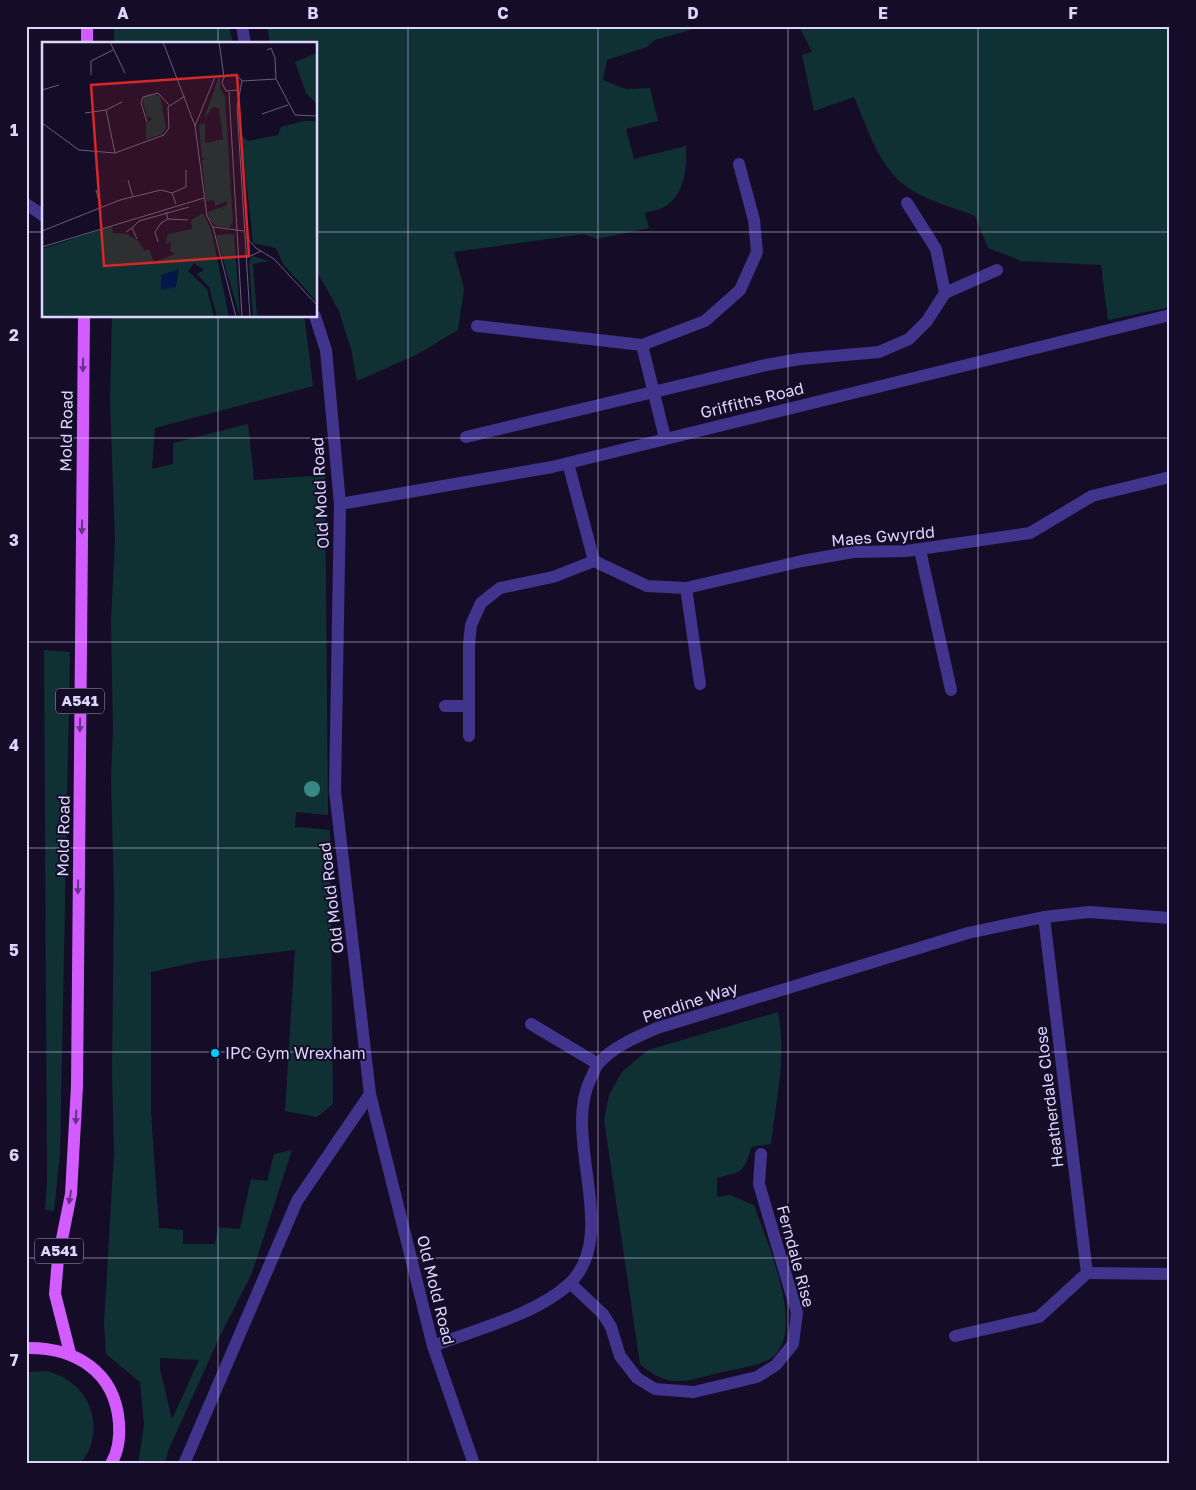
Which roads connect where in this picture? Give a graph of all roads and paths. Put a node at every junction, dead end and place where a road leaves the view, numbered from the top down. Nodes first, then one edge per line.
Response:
1 (87, 26) edge
2 (242, 26) edge
3 (87, 42) edge
4 (245, 42) edge
5 (739, 164) dead end
6 (908, 203) dead end
7 (26, 204) edge
8 (42, 215) edge
9 (997, 270) dead end
10 (946, 293) junction
11 (1170, 314) edge
12 (84, 318) edge
13 (316, 318) edge
14 (478, 326) dead end
15 (642, 344) junction
16 (654, 392) junction
17 (466, 437) dead end
18 (665, 438) junction
19 (568, 463) junction
20 (1170, 478) edge
21 (340, 504) junction
22 (920, 550) junction
23 (594, 561) junction
24 (686, 588) junction
25 (700, 684) dead end
26 (951, 690) dead end
27 (445, 706) dead end
28 (469, 706) junction
29 (469, 736) dead end
30 (1044, 917) junction
31 (1170, 918) edge
32 (531, 1024) dead end
33 (598, 1064) junction
34 (370, 1094) junction
35 (761, 1154) dead end
36 (1087, 1273) junction
37 (1170, 1274) edge
38 (570, 1283) junction
39 (955, 1336) dead end
40 (433, 1346) junction
41 (26, 1348) edge
42 (70, 1353) junction
43 (111, 1464) edge
44 (184, 1464) edge
45 (474, 1464) edge

1 - 3 main road
2 - 4 street
5 - 15 street
6 - 10 street
7 - 8 street
9 - 10 street
10 - 16 street
11 - 18 street, Griffiths Road
12 -> 42 main road, Mold Road / A541
13 - 21 street, Old Mold Road
14 - 15 street
15 - 16 street
16 - 17 street
16 - 18 street
18 - 19 street, Griffiths Road
19 - 21 street, Griffiths Road
19 - 23 street
20 - 22 street, Maes Gwyrdd
21 - 34 street, Old Mold Road
22 - 24 street, Maes Gwyrdd
22 - 26 street
23 - 24 street, Maes Gwyrdd
23 - 28 street
24 - 25 street
27 - 28 street
28 - 29 street
30 - 31 street, Pendine Way
30 - 33 street, Pendine Way
30 - 36 street, Heatherdale Close
32 - 33 street
33 - 38 street, Pendine Way
34 - 40 street, Old Mold Road
34 - 44 street
35 - 38 street, Ferndale Rise
36 - 37 street
36 - 39 street
38 - 40 street, Pendine Way
40 - 45 street, Old Mold Road
41 - 42 main road
42 - 43 main road

